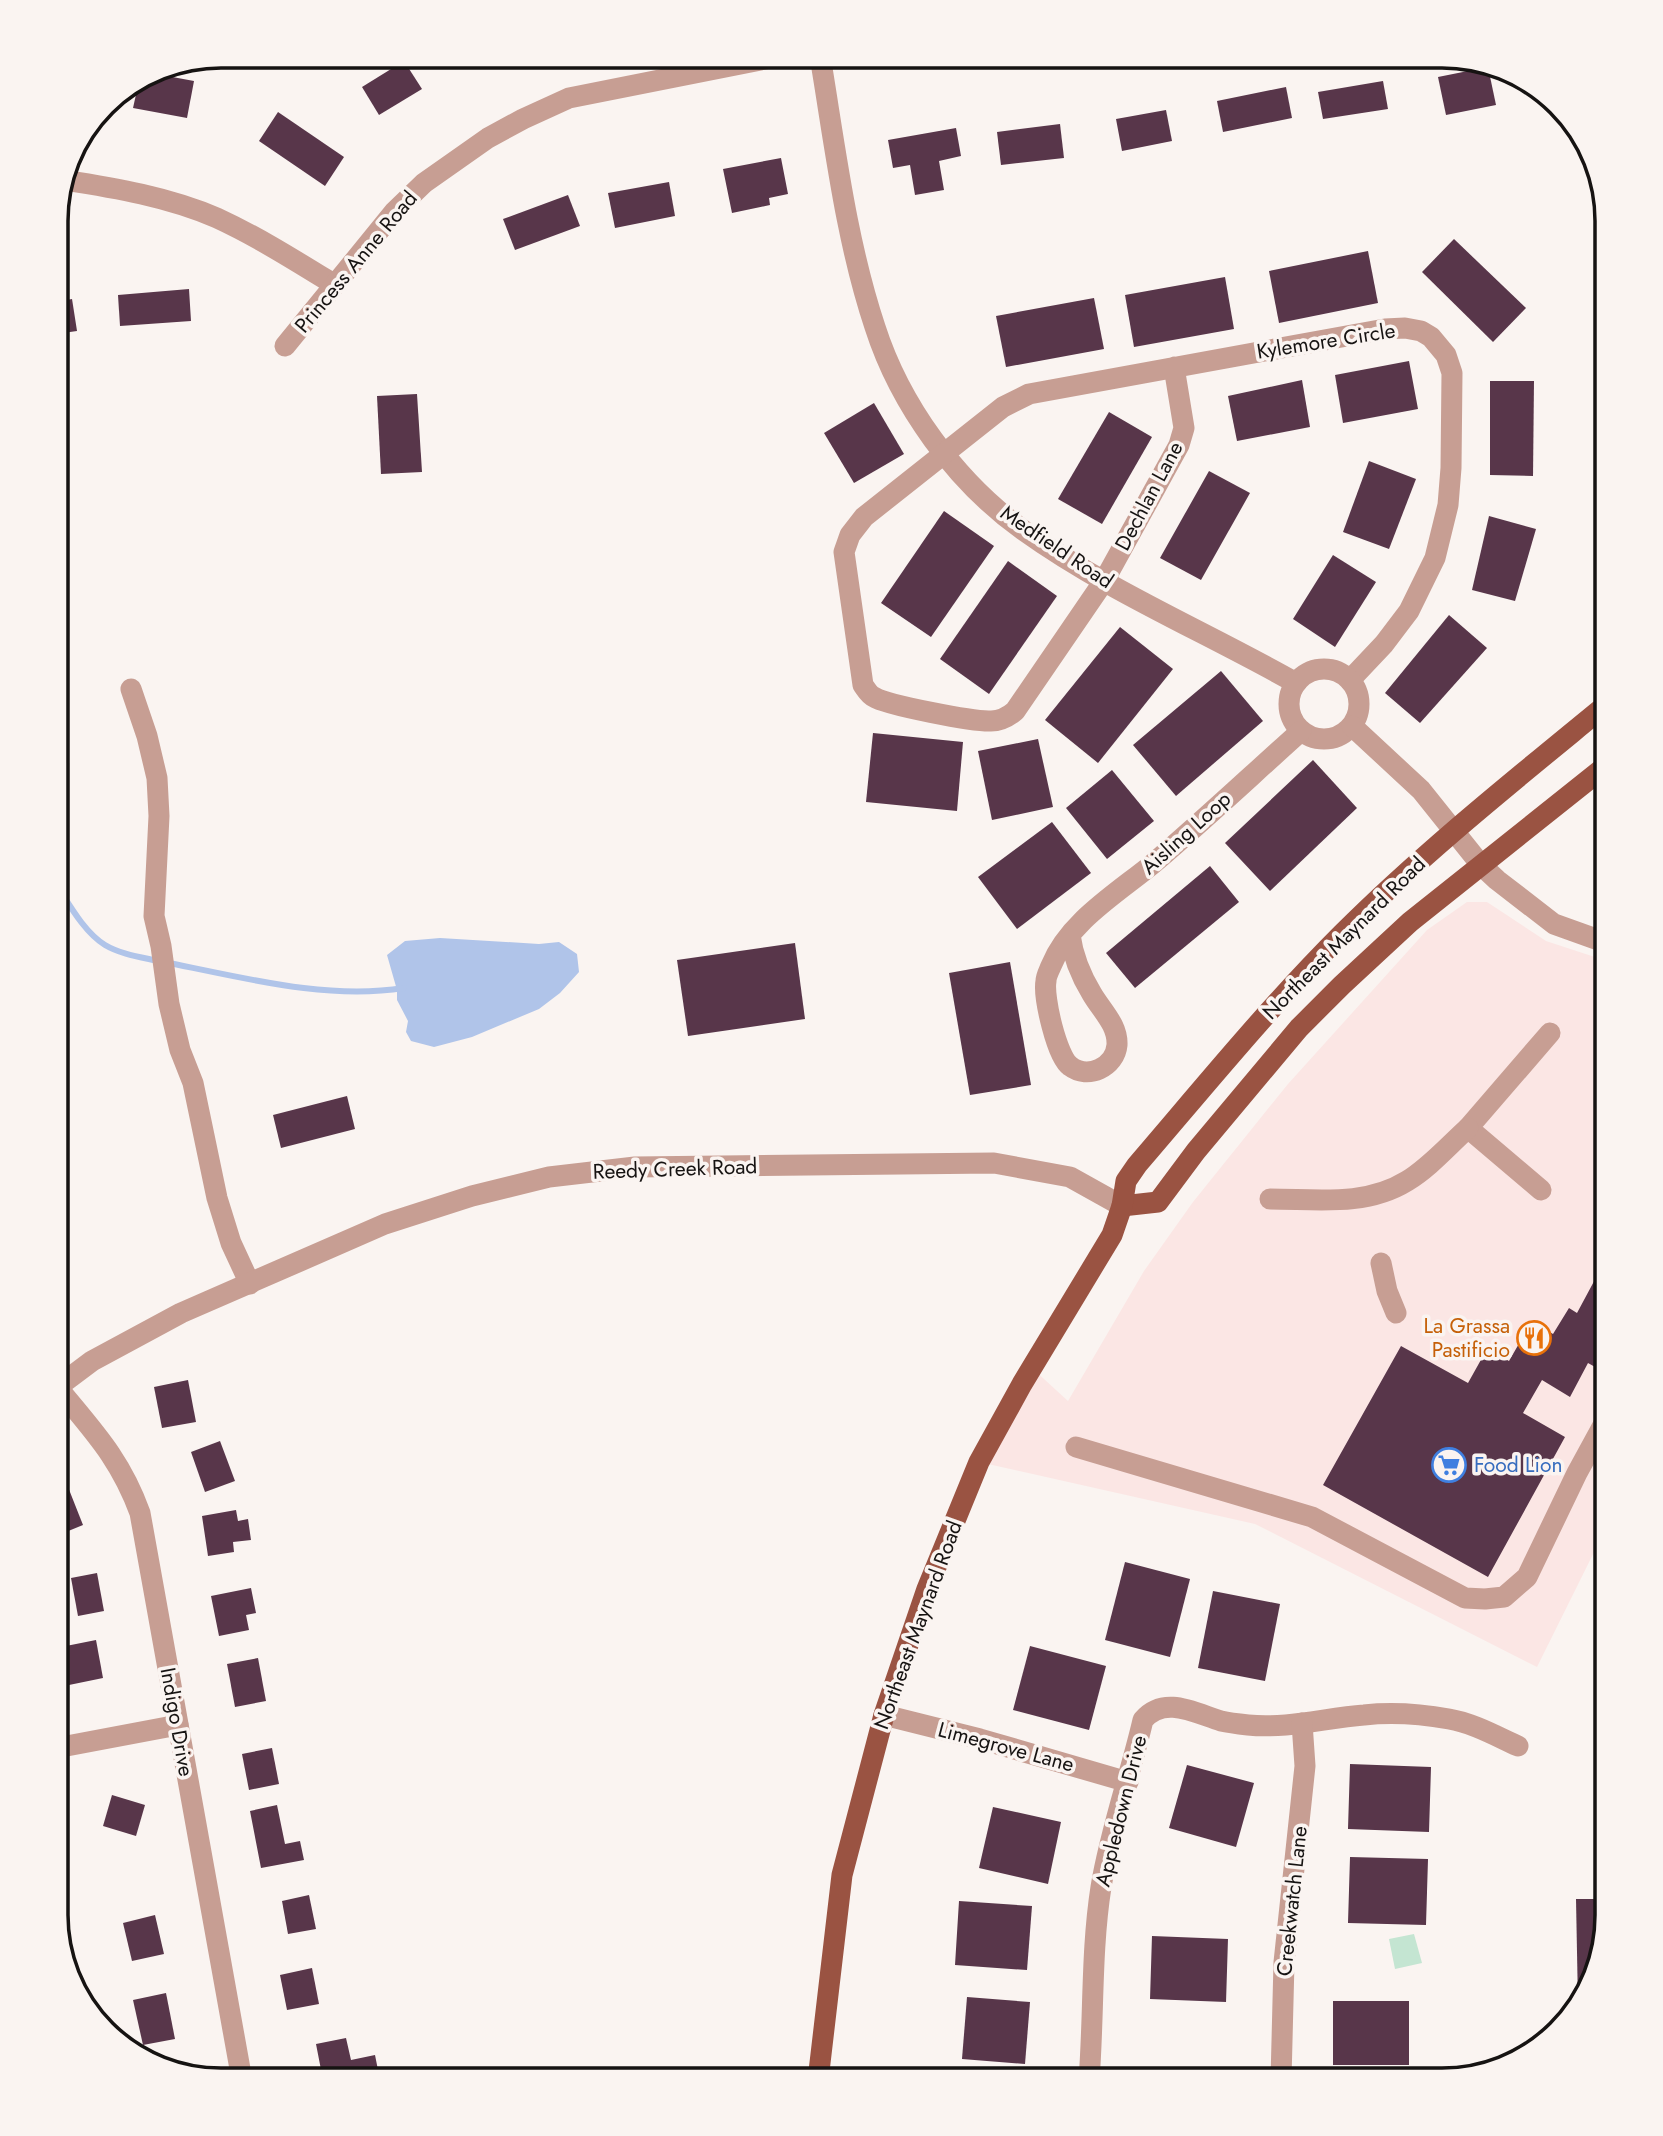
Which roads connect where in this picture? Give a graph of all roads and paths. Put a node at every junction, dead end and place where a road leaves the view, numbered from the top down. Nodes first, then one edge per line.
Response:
1 (719, 68) edge
2 (822, 68) edge
3 (73, 181) edge
4 (335, 285) junction
5 (285, 346) dead end
6 (1174, 368) junction
7 (945, 453) junction
8 (1104, 582) junction
9 (1350, 680) junction
10 (1296, 683) junction
11 (131, 689) dead end
12 (1595, 714) edge
13 (1352, 726) junction
14 (1301, 731) junction
15 (1595, 775) edge
16 (1455, 831) junction
17 (1481, 865) junction
18 (1070, 935) junction
19 (1595, 939) edge
20 (1550, 1033) dead end
21 (1468, 1128) junction
22 (1541, 1190) dead end
23 (1270, 1199) dead end
24 (1122, 1206) junction
25 (1381, 1263) dead end
26 (250, 1284) junction
27 (1396, 1313) dead end
28 (68, 1379) edge
29 (68, 1402) edge
30 (1595, 1440) edge
31 (1076, 1447) dead end
32 (884, 1715) junction
33 (1302, 1723) junction
34 (178, 1725) junction
35 (68, 1746) edge
36 (1518, 1746) dead end
37 (1128, 1782) junction
38 (240, 2068) edge
39 (819, 2068) edge
40 (1089, 2068) edge
41 (1282, 2068) edge

1 - 4 street, Princess Anne Road
2 - 7 street, Medfield Road
3 - 4 street
4 - 5 street, Princess Anne Road
6 - 7 street, Kylemore Circle
6 - 8 street, Dechlan Lane
6 - 9 street, Kylemore Circle
7 - 8 street, Medfield Road
7 - 8 street, Dechlan Lane
8 - 10 street, Medfield Road
9 - 10 street
9 - 13 street
10 - 14 street
11 - 26 street
12 - 16 main road, Northeast Maynard Road
13 - 14 street
13 - 16 street
14 - 18 street, Aisling Loop
15 - 17 main road, Northeast Maynard Road
16 - 17 street
16 - 24 main road, Northeast Maynard Road
17 - 19 street
17 - 24 main road, Northeast Maynard Road
18 - 18 street, Aisling Loop
20 - 21 street
21 - 22 street
21 - 23 street
24 - 26 street, Reedy Creek Road
24 - 32 main road, Northeast Maynard Road
25 - 27 street
26 - 28 street, Reedy Creek Road
29 - 34 street, Indigo Drive
30 - 31 street
32 - 37 street, Limegrove Lane
32 - 39 main road, Northeast Maynard Road
33 - 36 street, Appledown Drive
33 - 37 street, Appledown Drive
33 - 41 street, Creekwatch Lane
34 - 35 street
34 - 38 street, Indigo Drive
37 - 40 street, Appledown Drive

